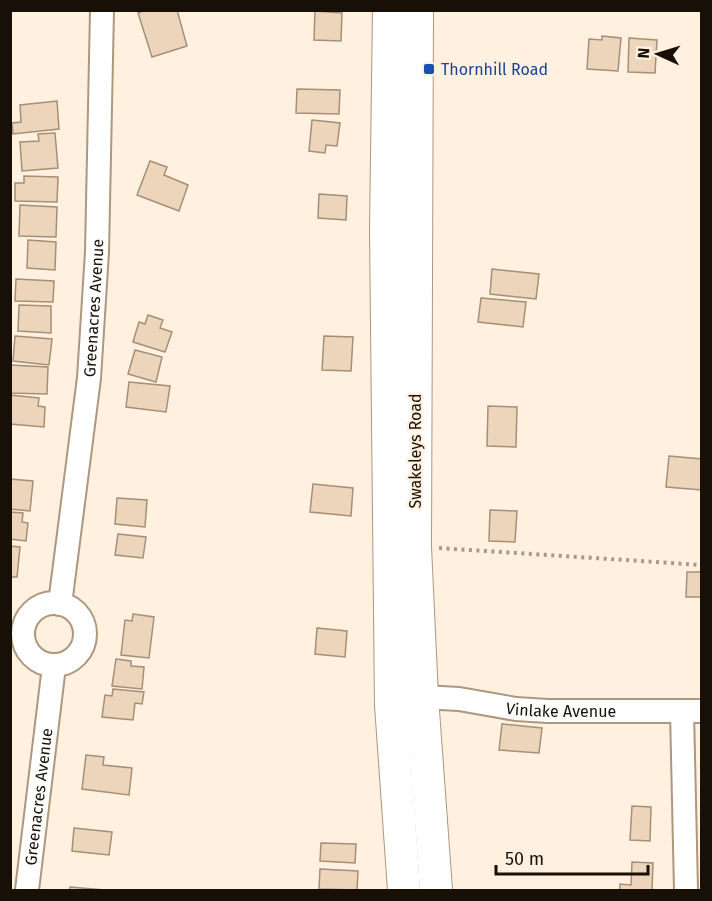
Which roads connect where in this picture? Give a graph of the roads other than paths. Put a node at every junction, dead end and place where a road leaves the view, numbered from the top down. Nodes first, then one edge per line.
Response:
1 (102, 10) edge
2 (389, 10) edge
3 (417, 10) edge
4 (401, 160) junction
5 (60, 604) junction
6 (17, 622) edge
7 (54, 666) junction
8 (422, 697) junction
9 (692, 711) edge
10 (27, 891) edge
11 (404, 891) edge
12 (436, 891) edge
13 (686, 891) edge

1 - 5 street, Greenacres Avenue
2 - 4 main road, Swakeleys Road
3 - 4 main road, Swakeleys Road
4 - 8 main road, Swakeleys Road
4 - 11 main road, Swakeleys Road
5 - 6 street
5 - 7 street
6 - 7 street
7 - 10 street, Greenacres Avenue
8 - 9 street, Vinlake Avenue
8 - 12 main road, Swakeleys Road
9 - 13 street

